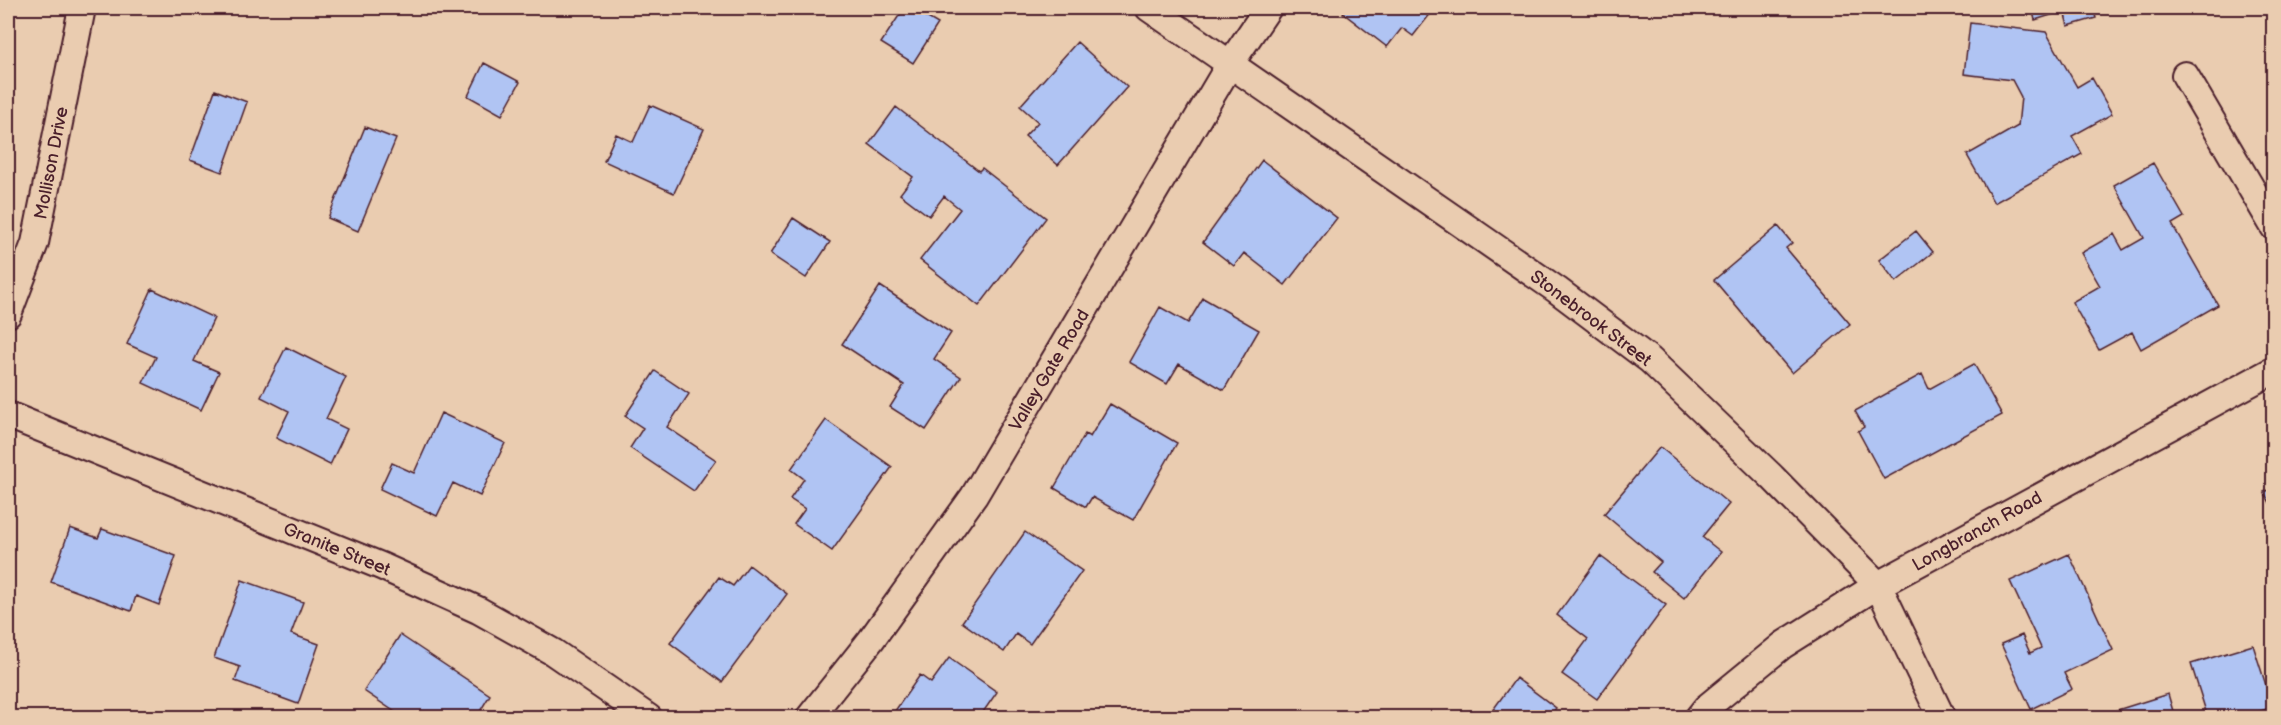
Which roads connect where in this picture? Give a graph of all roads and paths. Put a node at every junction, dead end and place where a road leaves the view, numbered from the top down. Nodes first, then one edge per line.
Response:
1 (82, 8) edge
2 (1149, 8) edge
3 (1268, 8) edge
4 (1230, 64) junction
5 (2185, 75) dead end
6 (2274, 227) edge
7 (8, 314) edge
8 (2274, 370) edge
9 (8, 415) edge
10 (1878, 585) junction
11 (649, 717) edge
12 (809, 717) edge
13 (1698, 717) edge
14 (1942, 717) edge

1 - 7 street, Mollison Drive
2 - 4 street, Stonebrook Street
3 - 4 street, Valley Gate Road
4 - 10 street, Stonebrook Street
4 - 12 street, Valley Gate Road
5 - 6 street
8 - 10 street, Longbranch Road
9 - 11 street, Granite Street
10 - 13 street, Longbranch Road
10 - 14 street, Stonebrook Street

